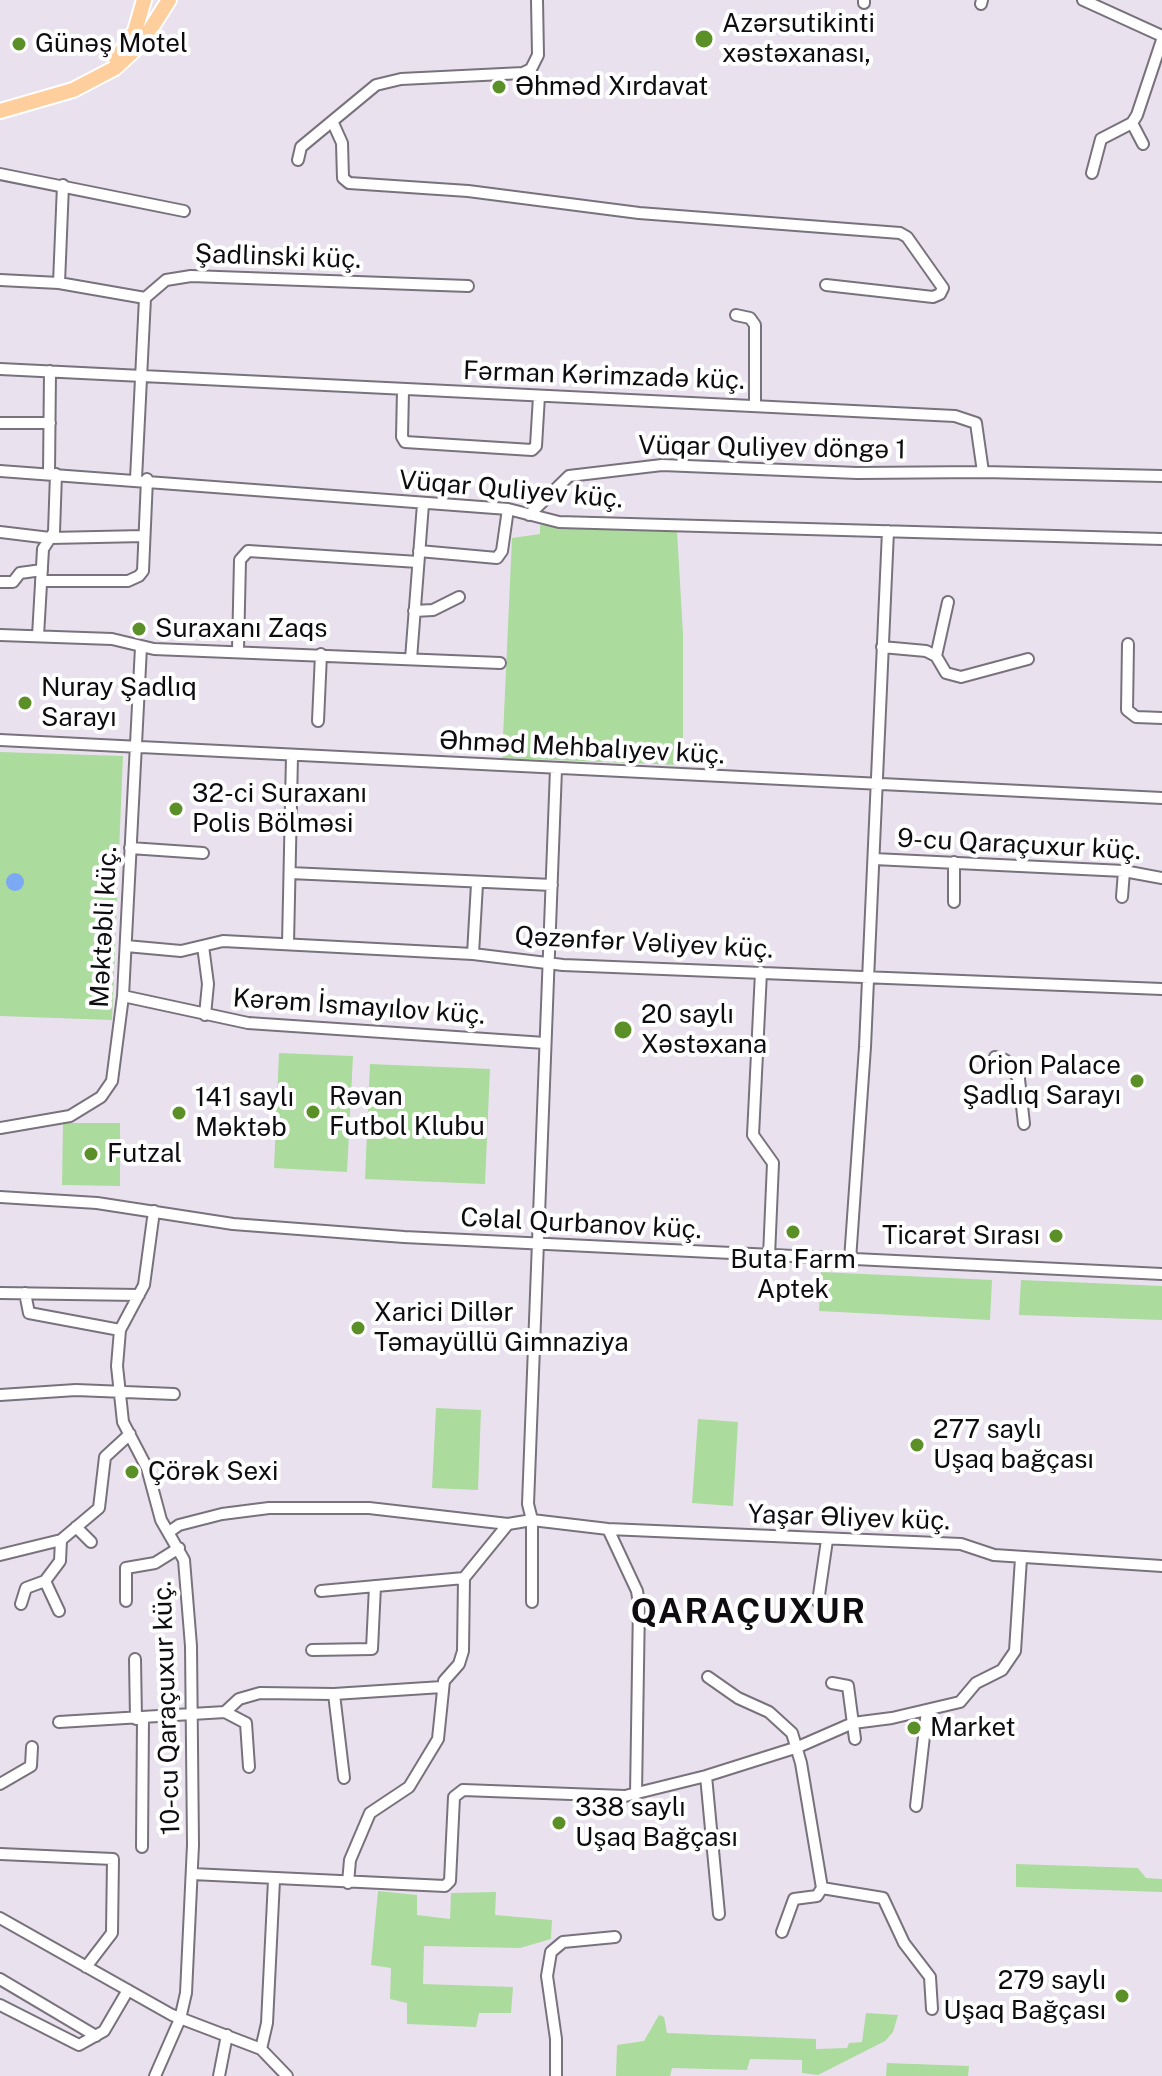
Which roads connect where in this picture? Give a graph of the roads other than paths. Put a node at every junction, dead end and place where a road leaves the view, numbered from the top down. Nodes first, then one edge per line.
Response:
1 (144, 0) edge
2 (169, 0) edge
3 (537, 0) edge
4 (1083, 0) edge
5 (1162, 38) edge
6 (88, 83) junction
7 (0, 111) edge
8 (333, 123) junction
9 (1132, 123) junction
10 (1143, 144) dead end
11 (298, 160) dead end
12 (1092, 173) dead end
13 (0, 174) edge
14 (63, 185) junction
15 (184, 211) dead end
16 (0, 280) edge
17 (59, 283) junction
18 (826, 285) dead end
19 (468, 286) dead end
20 (145, 298) junction
21 (736, 315) dead end
22 (0, 369) edge
23 (50, 371) junction
24 (142, 375) junction
25 (403, 390) junction
26 (539, 396) junction
27 (755, 404) junction
28 (0, 423) edge
29 (50, 423) junction
30 (0, 471) edge
31 (983, 472) junction
32 (52, 474) junction
33 (1162, 476) edge
34 (141, 479) junction
35 (423, 504) junction
36 (508, 509) junction
37 (529, 515) junction
38 (888, 531) junction
39 (0, 532) edge
40 (144, 536) junction
41 (50, 538) junction
42 (1162, 539) edge
43 (419, 557) junction
44 (41, 575) junction
45 (0, 582) edge
46 (459, 597) dead end
47 (948, 602) dead end
48 (414, 611) junction
49 (0, 635) edge
50 (38, 636) junction
51 (1128, 644) dead end
52 (141, 647) junction
53 (882, 647) junction
54 (238, 650) junction
55 (321, 654) junction
56 (936, 656) junction
57 (411, 659) junction
58 (1028, 659) dead end
59 (500, 663) dead end
60 (1162, 718) edge
61 (318, 721) dead end
62 (0, 740) edge
63 (135, 748) junction
64 (292, 756) junction
65 (556, 769) junction
66 (877, 784) junction
67 (1162, 798) edge
68 (130, 848) junction
69 (203, 853) dead end
70 (874, 859) junction
71 (954, 862) junction
72 (1124, 871) junction
73 (290, 873) junction
74 (1162, 878) edge
75 (477, 884) junction
76 (552, 885) junction
77 (1122, 897) dead end
78 (954, 902) dead end
79 (288, 944) junction
80 (126, 946) junction
81 (203, 946) junction
82 (473, 954) junction
83 (549, 963) junction
84 (761, 972) junction
85 (869, 976) junction
86 (1162, 989) edge
87 (123, 996) junction
88 (205, 1015) junction
89 (545, 1043) junction
90 (995, 1057) dead end
91 (1024, 1124) dead end
92 (0, 1128) edge
93 (0, 1197) edge
94 (154, 1211) junction
95 (537, 1243) junction
96 (769, 1256) junction
97 (850, 1260) junction
98 (1162, 1274) edge
99 (0, 1293) edge
100 (25, 1293) junction
101 (139, 1295) junction
102 (120, 1330) junction
103 (119, 1392) junction
104 (174, 1394) dead end
105 (0, 1395) edge
106 (130, 1434) junction
107 (532, 1520) junction
108 (508, 1524) junction
109 (76, 1527) junction
110 (608, 1529) junction
111 (169, 1532) junction
112 (61, 1540) junction
113 (827, 1540) junction
114 (91, 1542) dead end
115 (179, 1548) junction
116 (0, 1555) edge
117 (1021, 1558) junction
118 (1162, 1566) edge
119 (464, 1578) junction
120 (45, 1581) junction
121 (375, 1586) junction
122 (321, 1591) dead end
123 (126, 1601) dead end
124 (532, 1602) dead end
125 (818, 1602) dead end
126 (21, 1604) dead end
127 (59, 1611) dead end
128 (312, 1650) dead end
129 (135, 1659) dead end
130 (708, 1677) dead end
131 (832, 1683) dead end
132 (442, 1687) junction
133 (334, 1694) junction
134 (927, 1710) junction
135 (225, 1712) junction
136 (191, 1715) junction
137 (140, 1719) junction
138 (59, 1722) dead end
139 (853, 1723) junction
140 (855, 1739) dead end
141 (32, 1747) dead end
142 (798, 1747) junction
143 (249, 1767) dead end
144 (706, 1776) junction
145 (344, 1778) dead end
146 (0, 1784) edge
147 (636, 1794) junction
148 (916, 1806) dead end
149 (142, 1847) dead end
150 (0, 1854) edge
151 (192, 1874) junction
152 (274, 1880) junction
153 (348, 1883) junction
154 (822, 1888) junction
155 (719, 1914) dead end
156 (0, 1918) edge
157 (782, 1932) dead end
158 (615, 1937) dead end
159 (86, 1967) junction
160 (0, 1979) edge
161 (128, 1990) junction
162 (0, 2005) edge
163 (932, 2009) dead end
164 (180, 2019) junction
165 (227, 2035) junction
166 (96, 2036) junction
167 (261, 2049) junction
168 (155, 2076) edge
169 (219, 2076) edge
170 (287, 2076) edge
171 (556, 2076) edge

1 - 6 main road
2 - 6 main road
3 - 8 street
4 - 5 street
5 - 9 street
6 - 7 main road
8 - 11 street
8 - 18 street
9 - 10 street
9 - 12 street
13 - 14 street
14 - 15 street
14 - 17 street
16 - 17 street
17 - 20 street
19 - 20 street, Şadlinski küç.
20 - 24 street
21 - 27 street
22 - 23 street, Fərman Kərimzadə küç.
23 - 24 street, Fərman Kərimzadə küç.
23 - 29 street
24 - 25 street, Fərman Kərimzadə küç.
24 - 34 street
25 - 26 street, Fərman Kərimzadə küç.
25 - 26 street
26 - 27 street, Fərman Kərimzadə küç.
27 - 31 street, Fərman Kərimzadə küç.
28 - 29 street
29 - 32 street
30 - 32 street, Vüqar Quliyev küç.
31 - 33 street
31 - 37 street, Vüqar Quliyev döngə 1
32 - 34 street, Vüqar Quliyev küç.
32 - 41 street
34 - 35 street, Vüqar Quliyev küç.
34 - 40 street
35 - 36 street, Vüqar Quliyev küç.
35 - 43 street
36 - 37 street, Vüqar Quliyev küç.
36 - 43 street
37 - 38 street, Vüqar Quliyev küç.
38 - 42 street, Vüqar Quliyev küç.
38 - 53 street
39 - 41 street
40 - 41 street
40 - 44 street
41 - 44 street
43 - 48 street
43 - 54 street
44 - 45 street
44 - 50 street
46 - 48 street
47 - 56 street
48 - 57 street
49 - 50 street
50 - 52 street
51 - 60 street
52 - 54 street
52 - 63 street, Məktəbli küç.
53 - 56 street
53 - 66 street
54 - 55 street
55 - 57 street
55 - 61 street
56 - 58 street
57 - 59 street
62 - 63 street, Əhməd Mehbalıyev küç.
63 - 64 street, Əhməd Mehbalıyev küç.
63 - 68 street, Məktəbli küç.
64 - 65 street, Əhməd Mehbalıyev küç.
64 - 73 street
65 - 66 street, Əhməd Mehbalıyev küç.
65 - 76 street
66 - 67 street, Əhməd Mehbalıyev küç.
66 - 70 street
68 - 69 street
68 - 80 street, Məktəbli küç.
70 - 71 street, 9-cu Qaraçuxur küç.
70 - 85 street
71 - 72 street, 9-cu Qaraçuxur küç.
71 - 78 street
72 - 74 street, 9-cu Qaraçuxur küç.
72 - 77 street
73 - 75 street
73 - 79 street
75 - 76 street
75 - 82 street
76 - 83 street
79 - 81 street, Qəzənfər Vəliyev küç.
79 - 82 street, Qəzənfər Vəliyev küç.
80 - 81 street, Qəzənfər Vəliyev küç.
80 - 87 street, Məktəbli küç.
81 - 88 street
82 - 83 street, Qəzənfər Vəliyev küç.
83 - 84 street, Qəzənfər Vəliyev küç.
83 - 89 street
84 - 85 street, Qəzənfər Vəliyev küç.
84 - 96 street
85 - 86 street, Qəzənfər Vəliyev küç.
85 - 97 street
87 - 88 street, Kərəm İsmayılov küç.
87 - 92 street, Məktəbli küç.
88 - 89 street, Kərəm İsmayılov küç.
89 - 95 street
90 - 91 street
93 - 94 street, Cəlal Qurbanov küç.
94 - 95 street, Cəlal Qurbanov küç.
94 - 101 street, 10-cu Qaraçuxur küç.
95 - 96 street, Cəlal Qurbanov küç.
95 - 107 street
96 - 97 street, Cəlal Qurbanov küç.
97 - 98 street, Cəlal Qurbanov küç.
99 - 100 street
100 - 101 street
100 - 102 street
101 - 102 street, 10-cu Qaraçuxur küç.
102 - 103 street, 10-cu Qaraçuxur küç.
103 - 104 street
103 - 105 street
103 - 106 street, 10-cu Qaraçuxur küç.
106 - 109 street
106 - 111 street, 10-cu Qaraçuxur küç.
107 - 108 street, Yaşar Əliyev küç.
107 - 110 street, Yaşar Əliyev küç.
107 - 124 street
108 - 111 street, Yaşar Əliyev küç.
108 - 119 street
109 - 112 street
109 - 114 street
110 - 113 street, Yaşar Əliyev küç.
110 - 147 street
111 - 115 street, 10-cu Qaraçuxur küç.
112 - 116 street
112 - 120 street
113 - 117 street, Yaşar Əliyev küç.
113 - 125 street
115 - 123 street
115 - 136 street, 10-cu Qaraçuxur küç.
117 - 118 street, Yaşar Əliyev küç.
117 - 134 street
119 - 121 street
119 - 132 street
120 - 126 street
120 - 127 street
121 - 122 street
121 - 128 street
129 - 137 street
130 - 142 street
131 - 139 street
132 - 133 street
132 - 153 street
133 - 135 street
133 - 145 street
134 - 139 street
134 - 148 street
135 - 136 street
135 - 143 street
136 - 137 street
136 - 151 street, 10-cu Qaraçuxur küç.
137 - 138 street
137 - 149 street
139 - 140 street
139 - 142 street
141 - 146 street
142 - 144 street
142 - 154 street
144 - 147 street
144 - 155 street
147 - 153 street
150 - 159 street
151 - 152 street
151 - 164 street, 10-cu Qaraçuxur küç.
152 - 153 street
152 - 167 street
154 - 157 street
154 - 163 street
156 - 159 street
158 - 171 street
159 - 161 street
160 - 166 street
161 - 164 street
161 - 166 street
162 - 166 street
164 - 165 street
164 - 168 street, 10-cu Qaraçuxur küç.
165 - 167 street
165 - 169 street
167 - 170 street

